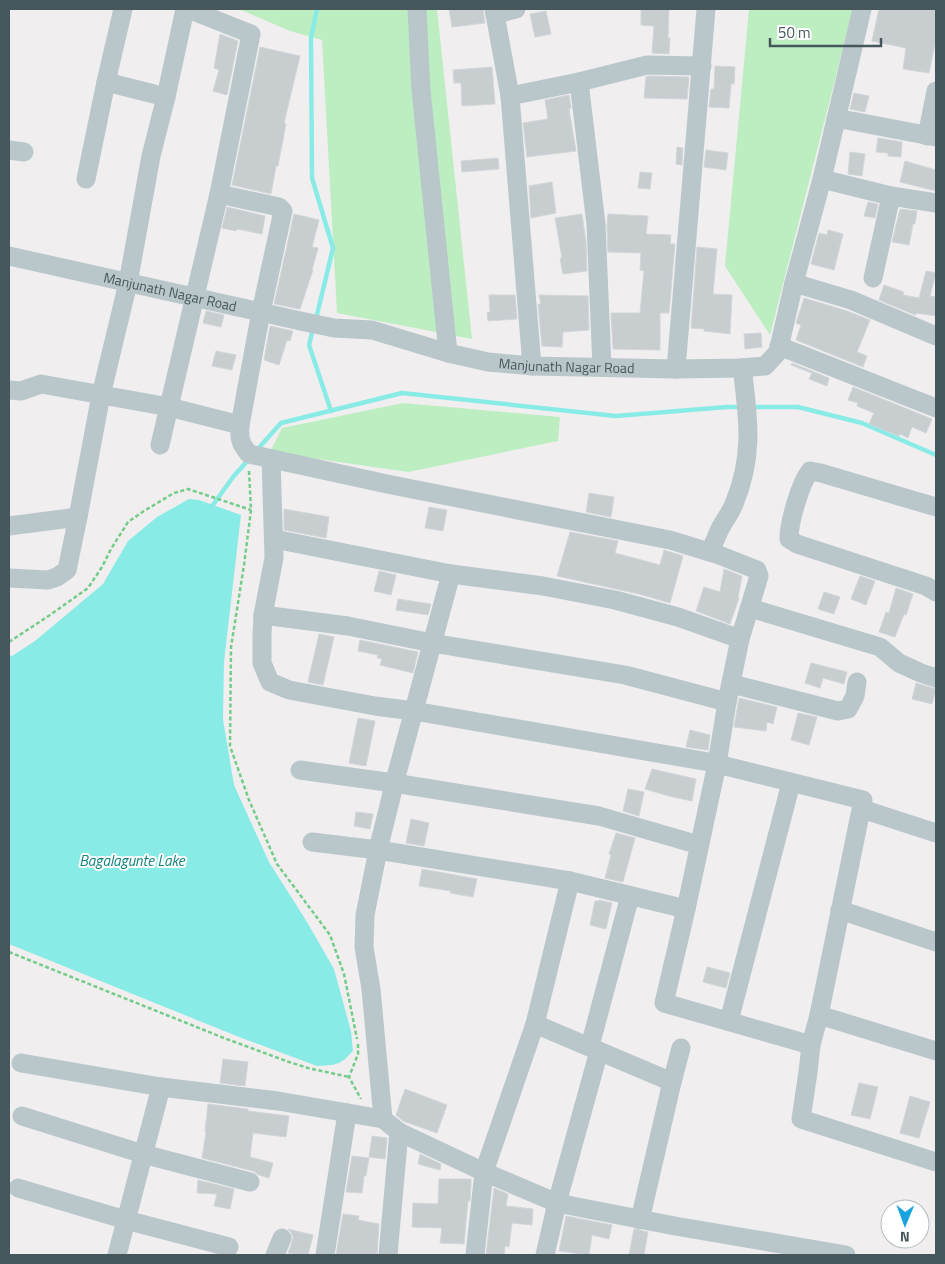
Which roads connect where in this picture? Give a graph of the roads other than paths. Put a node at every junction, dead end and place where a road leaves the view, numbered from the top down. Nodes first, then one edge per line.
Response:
1 (123, 9) edge
2 (186, 9) edge
3 (418, 9) edge
4 (516, 9) edge
5 (706, 9) edge
6 (862, 9) edge
7 (494, 12) edge
8 (702, 66) junction
9 (106, 82) junction
10 (579, 82) junction
11 (936, 91) edge
12 (510, 96) junction
13 (166, 98) junction
14 (836, 118) junction
15 (931, 136) edge
16 (86, 179) dead end
17 (822, 180) junction
18 (219, 194) junction
19 (891, 196) junction
20 (936, 204) edge
21 (9, 256) edge
22 (873, 278) dead end
23 (128, 282) junction
24 (794, 283) junction
25 (195, 298) junction
26 (261, 312) junction
27 (936, 336) edge
28 (780, 346) junction
29 (448, 353) junction
30 (532, 366) junction
31 (602, 367) junction
32 (676, 369) junction
33 (742, 372) junction
34 (9, 390) edge
35 (101, 394) junction
36 (169, 407) junction
37 (936, 408) edge
38 (240, 425) junction
39 (160, 445) dead end
40 (271, 459) junction
41 (936, 507) edge
42 (78, 517) junction
43 (9, 526) edge
44 (274, 539) junction
45 (710, 552) junction
46 (452, 574) junction
47 (9, 578) edge
48 (936, 592) edge
49 (750, 608) junction
50 (263, 615) junction
51 (740, 639) junction
52 (432, 643) junction
53 (936, 678) edge
54 (857, 682) dead end
55 (732, 684) junction
56 (727, 702) junction
57 (414, 711) junction
58 (717, 764) junction
59 (300, 770) dead end
60 (394, 783) junction
61 (791, 783) junction
62 (862, 809) junction
63 (936, 833) edge
64 (312, 842) dead end
65 (699, 845) junction
66 (378, 850) junction
67 (570, 882) junction
68 (630, 896) junction
69 (686, 910) junction
70 (840, 910) junction
71 (936, 942) edge
72 (819, 1015) junction
73 (729, 1021) junction
74 (535, 1024) junction
75 (811, 1045) junction
76 (594, 1048) junction
77 (681, 1048) dead end
78 (936, 1051) edge
79 (21, 1063) dead end
80 (672, 1082) junction
81 (161, 1088) junction
82 (347, 1113) junction
83 (22, 1116) dead end
84 (376, 1118) junction
85 (400, 1132) junction
86 (143, 1154) junction
87 (936, 1162) edge
88 (484, 1172) junction
89 (250, 1182) dead end
90 (18, 1188) dead end
91 (557, 1203) junction
92 (126, 1220) junction
93 (640, 1220) junction
94 (229, 1247) dead end
95 (117, 1255) edge
96 (325, 1255) edge
97 (388, 1255) edge
98 (475, 1255) edge
99 (545, 1255) edge
100 (846, 1255) edge

1 - 9 street
2 - 13 street
2 - 18 street
3 - 29 street
4 - 7 street
5 - 8 street
6 - 14 street, Manjunath Nagar Road
7 - 12 street
8 - 10 street
8 - 32 street
9 - 13 street
9 - 16 street
10 - 12 street
10 - 31 street
11 - 15 street
12 - 30 street
13 - 23 street
14 - 15 street
14 - 17 street, Manjunath Nagar Road
17 - 19 street
17 - 24 street, Manjunath Nagar Road
18 - 25 street
18 - 26 street
19 - 20 street
19 - 22 street
21 - 23 street, Manjunath Nagar Road
23 - 25 street, Manjunath Nagar Road
23 - 35 street
24 - 27 street
24 - 28 street, Manjunath Nagar Road
25 - 26 street, Manjunath Nagar Road
25 - 36 street
26 - 29 street, Manjunath Nagar Road
26 - 38 street
28 - 33 street, Manjunath Nagar Road
28 - 37 street
29 - 30 street, Manjunath Nagar Road
30 - 31 street, Manjunath Nagar Road
31 - 32 street, Manjunath Nagar Road
32 - 33 street, Manjunath Nagar Road
33 - 45 street
34 - 35 street
35 - 36 street
35 - 42 street
36 - 38 street
36 - 39 street
38 - 40 street
40 - 44 street
40 - 45 street
41 - 48 street
42 - 43 street
42 - 47 street
44 - 46 street
44 - 50 street
45 - 49 street
46 - 51 street
46 - 52 street
49 - 51 street
49 - 53 street
50 - 52 street
50 - 57 street
51 - 55 street
52 - 56 street
52 - 57 street
54 - 55 street
55 - 56 street
56 - 58 street
57 - 58 street
57 - 60 street
58 - 61 street
58 - 65 street
59 - 60 street
60 - 65 street
60 - 66 street
61 - 62 street
61 - 73 street
62 - 63 street
62 - 70 street
64 - 66 street
65 - 69 street
66 - 67 street
66 - 84 street
67 - 68 street
67 - 74 street
68 - 69 street
68 - 76 street
69 - 73 street
70 - 71 street
70 - 72 street
72 - 75 street
72 - 78 street
73 - 75 street
74 - 76 street
74 - 88 street
75 - 87 street
76 - 80 street
76 - 91 street
77 - 80 street
79 - 81 street
80 - 93 street
81 - 82 street
81 - 86 street
82 - 84 street
82 - 96 street
83 - 86 street
84 - 85 street
85 - 88 street
85 - 97 street
86 - 89 street
86 - 92 street
88 - 91 street
88 - 98 street
90 - 92 street
91 - 93 street
91 - 99 street
92 - 94 street
92 - 95 street
93 - 100 street

